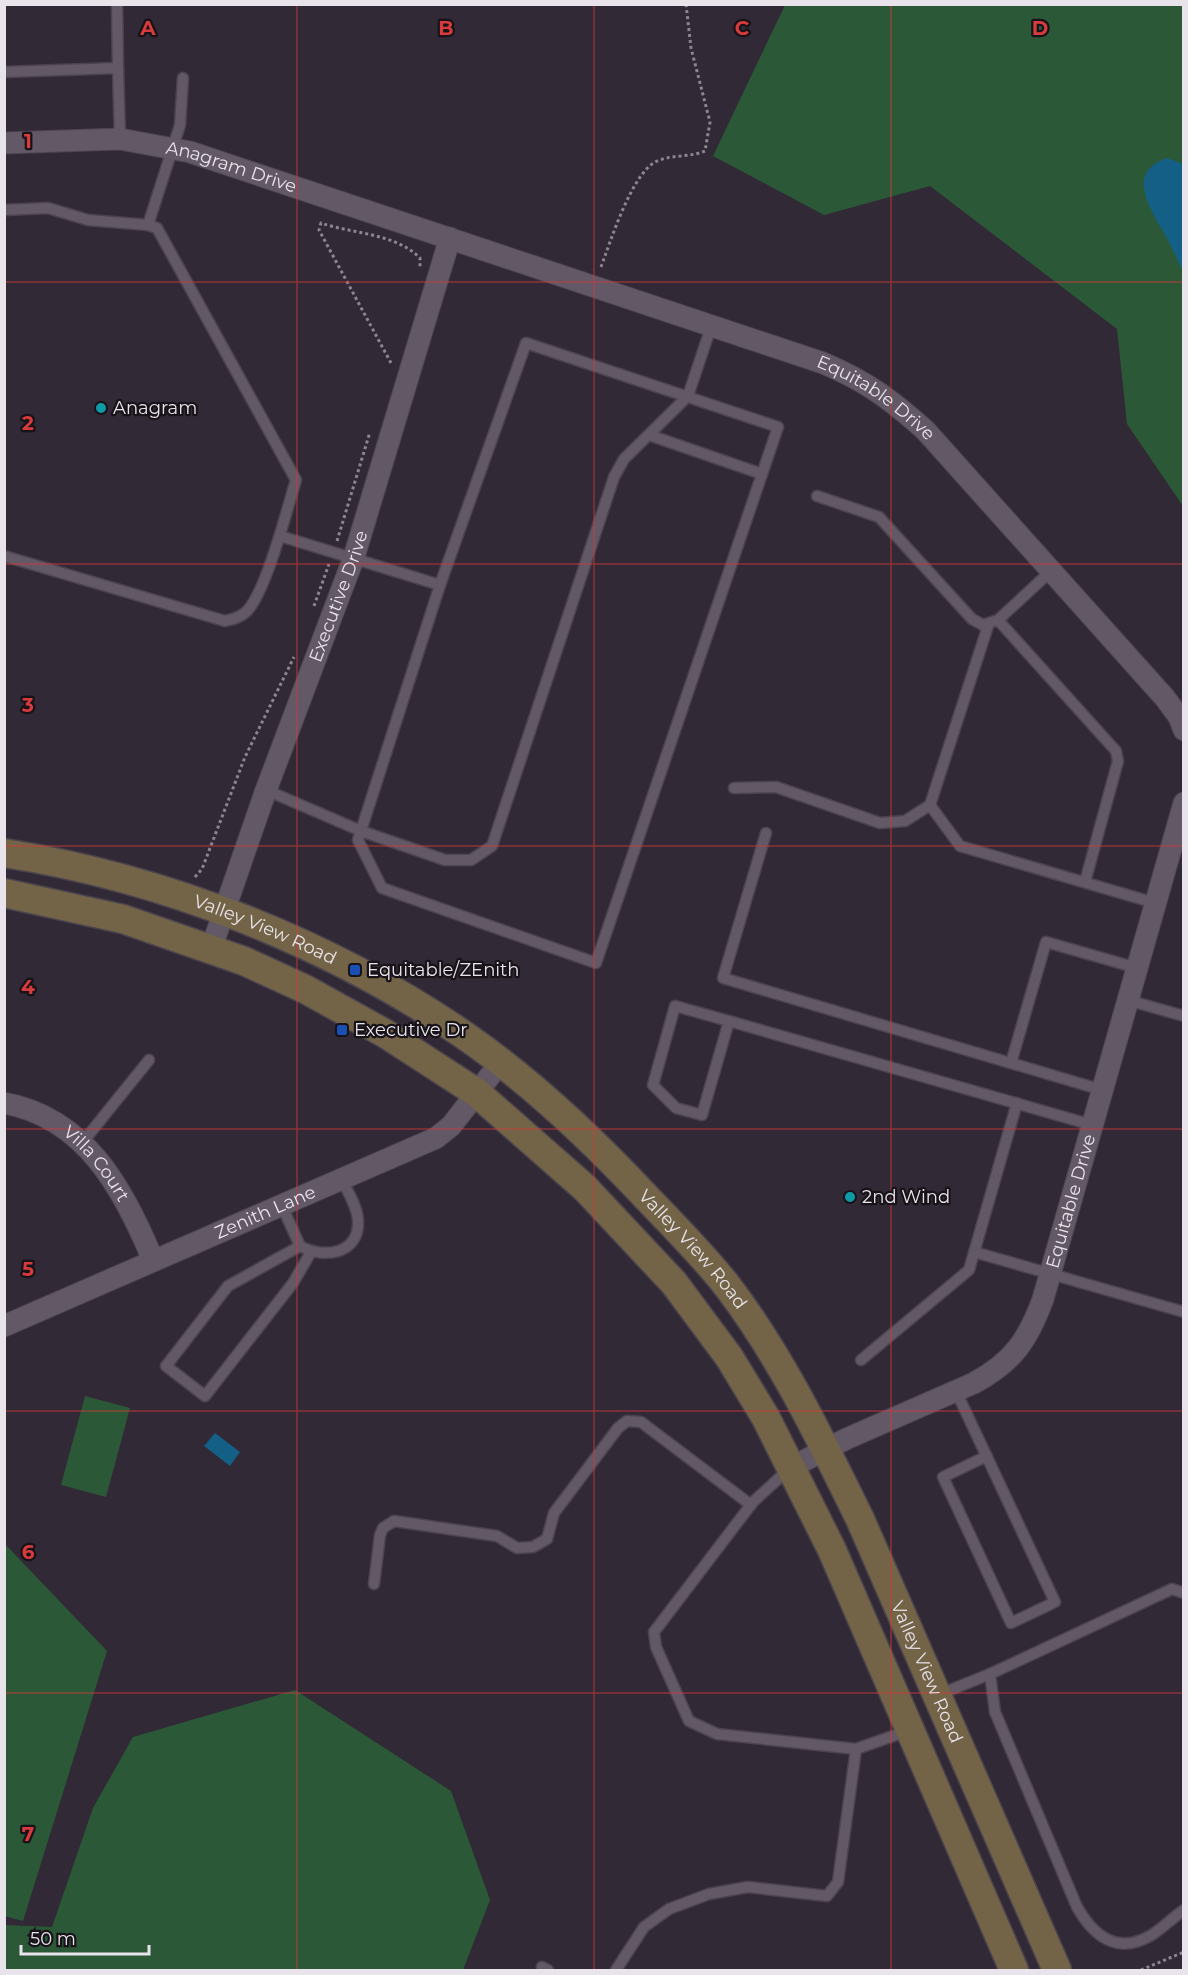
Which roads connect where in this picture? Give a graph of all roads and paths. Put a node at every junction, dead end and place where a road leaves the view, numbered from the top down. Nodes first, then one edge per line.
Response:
1 (117, 4) edge
2 (686, 4) edge
3 (118, 68) junction
4 (4, 72) edge
5 (183, 78) dead end
6 (120, 139) junction
7 (4, 143) edge
8 (172, 148) junction
9 (4, 210) edge
10 (148, 225) junction
11 (450, 238) junction
12 (602, 267) dead end
13 (420, 275) dead end
14 (711, 327) junction
15 (395, 352) dead end
16 (391, 363) junction
17 (389, 370) dead end
18 (688, 396) junction
19 (371, 430) dead end
20 (650, 435) junction
21 (762, 474) junction
22 (817, 496) dead end
23 (280, 536) junction
24 (333, 551) junction
25 (4, 556) edge
26 (354, 557) junction
27 (1051, 571) junction
28 (440, 585) junction
29 (313, 607) dead end
30 (993, 623) junction
31 (298, 647) dead end
32 (1179, 706) edge
33 (1184, 730) edge
34 (734, 788) dead end
35 (266, 789) junction
36 (1184, 803) edge
37 (930, 805) junction
38 (361, 831) junction
39 (766, 833) dead end
40 (4, 853) edge
41 (1084, 882) junction
42 (4, 893) edge
43 (228, 903) junction
44 (1155, 903) junction
45 (211, 950) junction
46 (1137, 968) junction
47 (1127, 1000) junction
48 (1184, 1016) edge
49 (729, 1021) junction
50 (149, 1060) dead end
51 (500, 1063) junction
52 (1011, 1063) junction
53 (1102, 1090) junction
54 (477, 1093) junction
55 (4, 1103) edge
56 (1017, 1103) junction
57 (1092, 1125) junction
58 (82, 1143) junction
59 (342, 1180) junction
60 (282, 1206) junction
61 (300, 1246) junction
62 (310, 1252) junction
63 (974, 1252) junction
64 (153, 1260) junction
65 (1050, 1274) junction
66 (1184, 1312) edge
67 (4, 1326) edge
68 (861, 1360) dead end
69 (956, 1390) junction
70 (825, 1449) junction
71 (987, 1456) junction
72 (792, 1467) junction
73 (751, 1505) junction
74 (374, 1584) dead end
75 (1184, 1593) edge
76 (990, 1674) junction
77 (938, 1695) junction
78 (910, 1730) junction
79 (856, 1749) junction
80 (1184, 1910) edge
81 (1184, 1952) edge
82 (616, 1971) edge
83 (1014, 1971) edge
84 (1057, 1971) edge
85 (1141, 1971) edge

1 - 3 lane
2 - 12 path
3 - 4 lane
3 - 6 lane
5 - 8 lane
6 - 7 street, Anagram Drive
6 - 8 street, Anagram Drive
8 - 10 lane
8 - 11 street, Anagram Drive
9 - 10 lane
10 - 23 lane
11 - 14 street, Equitable Drive
11 - 26 street, Executive Drive
13 - 16 path
14 - 18 lane
14 - 27 street, Equitable Drive
15 - 16 path
16 - 17 path
18 - 20 lane
18 - 21 lane
18 - 28 lane
19 - 24 path
20 - 21 lane
20 - 38 lane
21 - 38 lane
22 - 30 lane
23 - 24 lane
23 - 25 lane
24 - 26 lane
24 - 29 path
26 - 28 lane
26 - 35 street, Executive Drive
27 - 30 lane
27 - 32 street, Equitable Drive
28 - 38 lane
30 - 37 lane
30 - 41 lane
31 - 43 path
32 - 33 street, Equitable Drive
34 - 37 lane
35 - 38 lane
35 - 43 street, Executive Drive
36 - 44 street, Equitable Drive
37 - 41 lane
39 - 52 lane
40 - 43 main road, Valley View Road
41 - 44 lane
42 - 45 main road, Valley View Road
43 - 45 street, Executive Drive
43 - 51 main road, Valley View Road
44 - 46 street, Equitable Drive
45 - 54 main road, Valley View Road
46 - 47 street, Equitable Drive
46 - 52 lane
47 - 48 lane
47 - 53 street, Equitable Drive
49 - 49 lane
49 - 56 lane
50 - 58 lane
51 - 54 street, Zenith Lane
51 - 70 main road, Valley View Road
52 - 53 lane
53 - 57 street, Equitable Drive
54 - 59 street, Zenith Lane
54 - 72 main road, Valley View Road
55 - 58 street, Villa Court
56 - 57 lane
56 - 63 lane
57 - 65 street, Equitable Drive
58 - 64 street, Villa Court
59 - 60 street, Zenith Lane
59 - 62 lane
60 - 61 lane
60 - 64 street, Zenith Lane
61 - 62 lane
61 - 62 lane
63 - 65 lane
63 - 68 lane
64 - 67 street, Zenith Lane
65 - 66 lane
65 - 69 street, Equitable Drive
69 - 70 street, Equitable Drive
69 - 71 lane
70 - 72 street, Equitable Drive
70 - 77 main road, Valley View Road
71 - 71 lane
72 - 73 lane
72 - 78 main road, Valley View Road
73 - 74 lane
73 - 79 lane
75 - 76 lane
76 - 77 lane
76 - 80 lane
77 - 84 main road, Valley View Road
78 - 79 lane
78 - 83 main road, Valley View Road
79 - 82 lane
81 - 85 path

